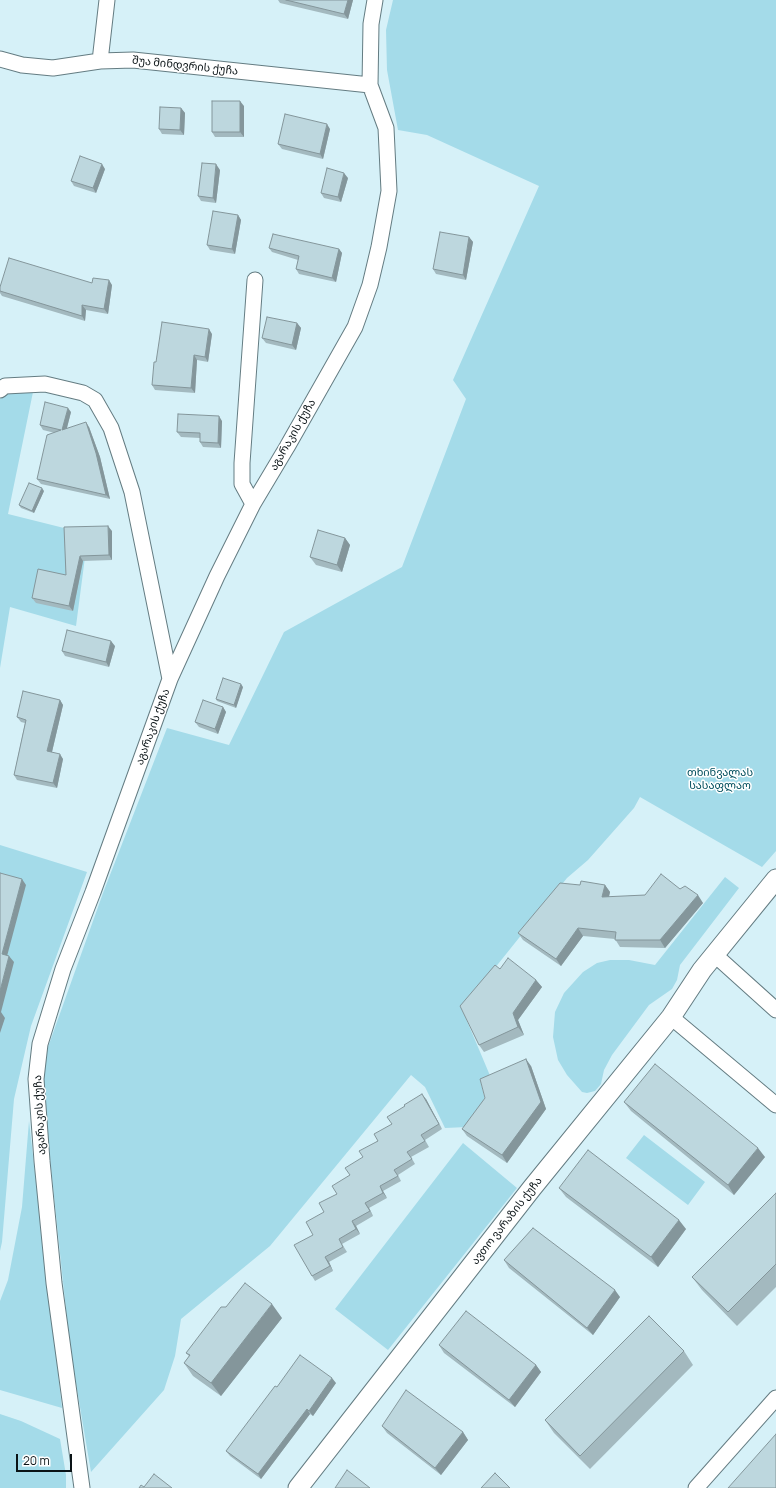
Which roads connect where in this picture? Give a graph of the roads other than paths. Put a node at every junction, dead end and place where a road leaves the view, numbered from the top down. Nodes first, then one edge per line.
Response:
1 (107, 0) edge
2 (375, 0) edge
3 (0, 59) edge
4 (100, 61) junction
5 (370, 85) junction
6 (255, 280) dead end
7 (0, 390) edge
8 (253, 504) junction
9 (170, 679) junction
10 (776, 879) edge
11 (715, 955) junction
12 (776, 1010) edge
13 (671, 1018) junction
14 (776, 1105) edge
15 (776, 1398) edge
16 (82, 1488) edge
17 (298, 1488) edge
18 (696, 1488) edge

1 - 4 street
2 - 5 street, აგარაკის ქუჩა
3 - 4 street, შუა მინდვრის ქუჩა
4 - 5 street, შუა მინდვრის ქუჩა
5 - 8 street, აგარაკის ქუჩა
6 - 8 street
7 - 9 street
8 - 9 street, აგარაკის ქუჩა
9 - 16 street, აგარაკის ქუჩა
10 - 11 street, ავთო ვარაზის ქუჩა
11 - 12 street
11 - 13 street, ავთო ვარაზის ქუჩა
13 - 14 street
13 - 17 street, ავთო ვარაზის ქუჩა
15 - 18 street

